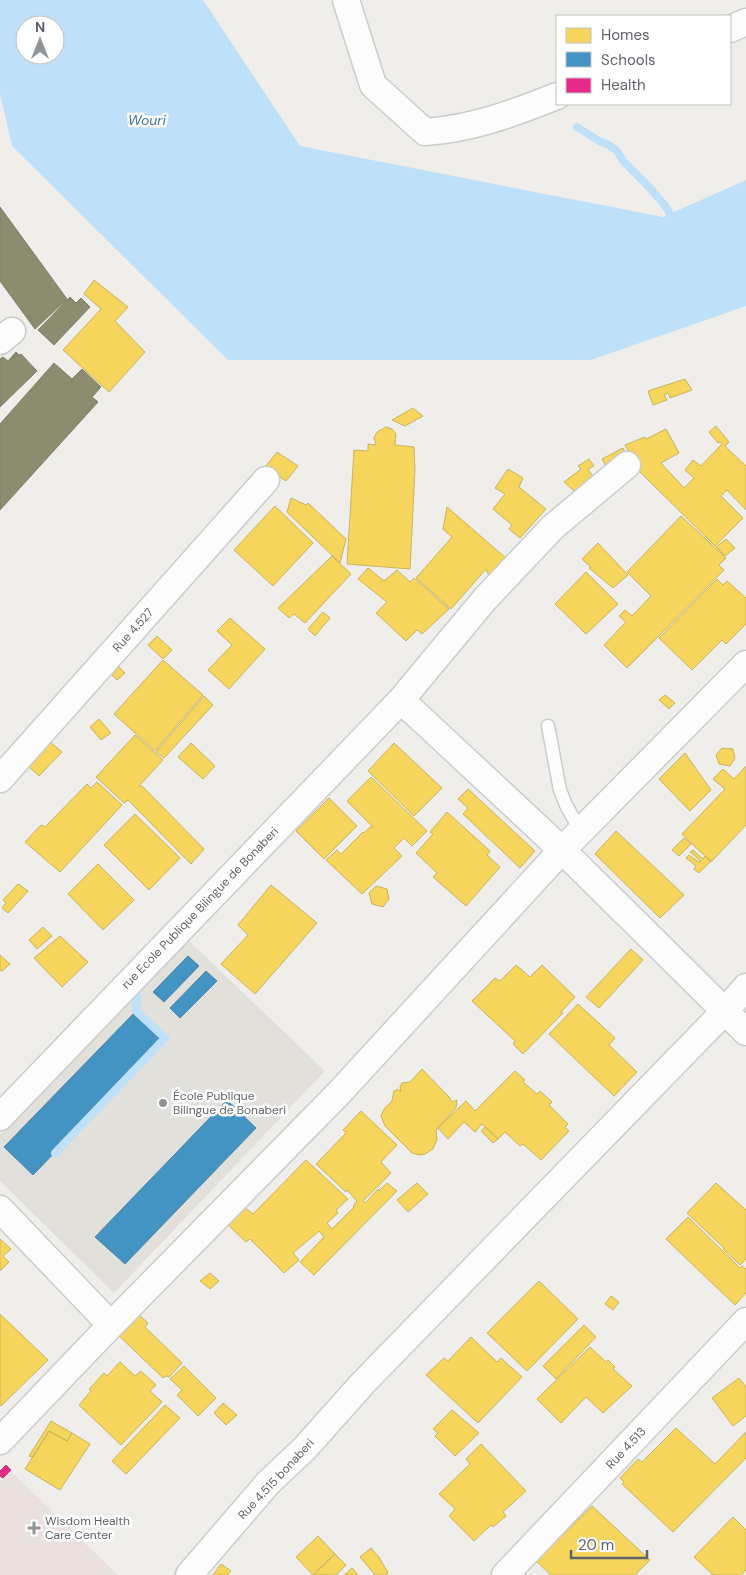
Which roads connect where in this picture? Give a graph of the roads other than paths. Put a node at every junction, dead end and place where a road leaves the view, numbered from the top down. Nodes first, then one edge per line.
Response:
1 (346, 0) edge
2 (746, 22) edge
3 (731, 29) edge
4 (556, 96) edge
5 (627, 465) dead end
6 (266, 480) dead end
7 (746, 664) edge
8 (401, 700) junction
9 (548, 726) dead end
10 (0, 779) edge
11 (581, 832) junction
12 (562, 850) junction
13 (746, 987) edge
14 (724, 1012) junction
15 (746, 1032) edge
16 (0, 1117) edge
17 (0, 1209) edge
18 (746, 1323) edge
19 (111, 1325) junction
20 (0, 1440) edge
21 (189, 1575) edge
22 (505, 1575) edge

1 - 4 street
2 - 3 street
5 - 8 street, rue Ecole Publique Bilingue de Bonaberi
6 - 10 street, Rue 4.527
7 - 11 street
8 - 12 street
8 - 16 street, rue Ecole Publique Bilingue de Bonaberi
9 - 11 lane
11 - 12 street
12 - 14 street
12 - 19 street
13 - 14 street, Rue 4.515 bonaberi
14 - 15 street
14 - 21 street, Rue 4.515 bonaberi
17 - 19 street
18 - 22 street, Rue 4.513
19 - 20 street

